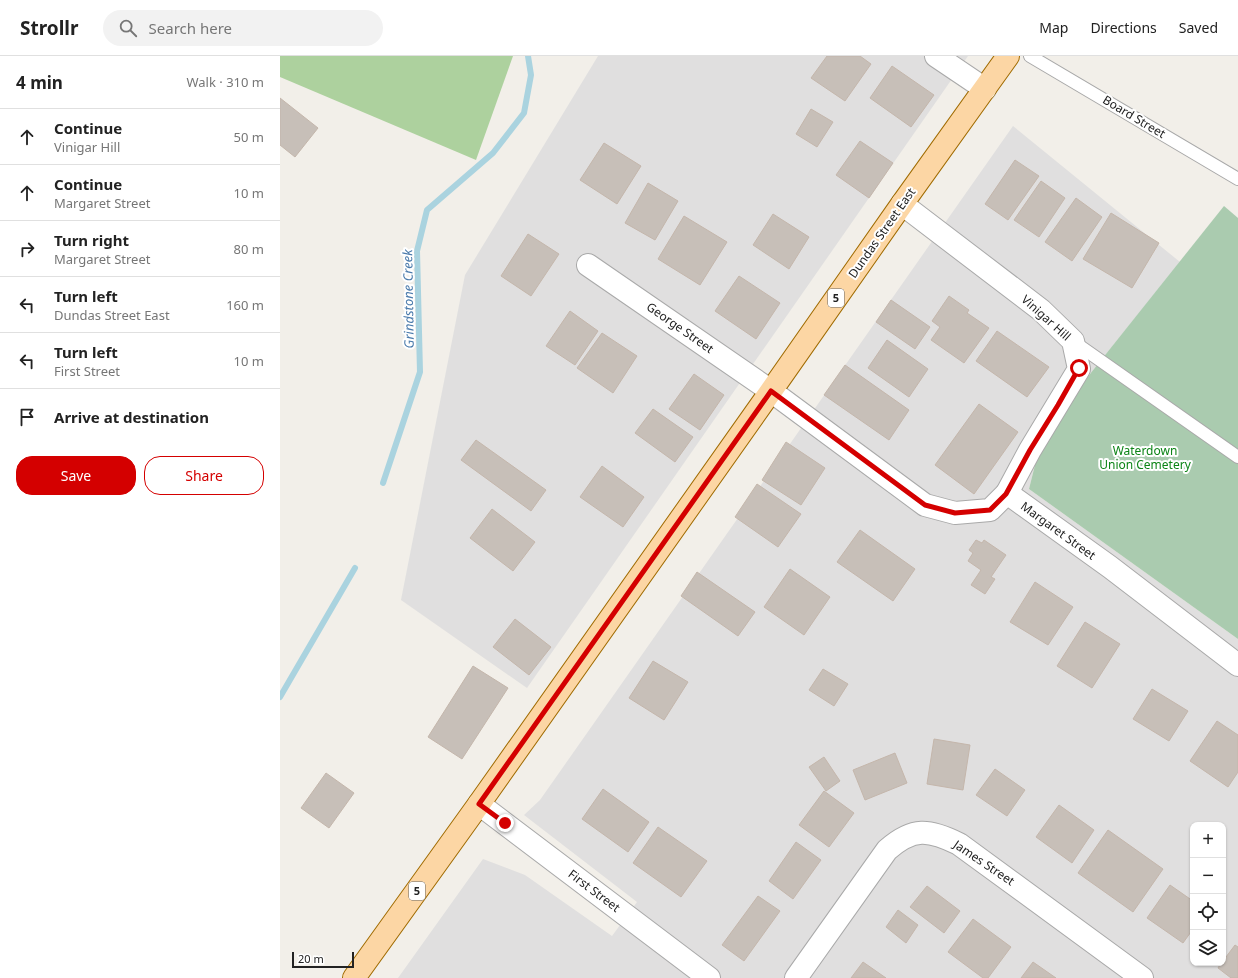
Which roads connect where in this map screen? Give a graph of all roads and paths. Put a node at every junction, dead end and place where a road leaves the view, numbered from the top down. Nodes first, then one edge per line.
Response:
1 (936, 56) edge
2 (1008, 56) edge
3 (1030, 56) edge
4 (985, 89) junction
5 (1238, 179) edge
6 (902, 204) junction
7 (588, 265) dead end
8 (1073, 341) junction
9 (771, 391) junction
10 (1238, 457) edge
11 (1006, 494) junction
12 (1238, 665) edge
13 (479, 804) junction
14 (354, 978) edge
15 (709, 978) edge
16 (796, 978) edge
17 (1142, 978) edge

1 - 4 street
2 - 4 main road, Dundas Street East / 5
3 - 5 lane, Board Street
4 - 6 main road, Dundas Street East / 5
6 - 8 street, Vinigar Hill
6 - 9 main road, Dundas Street East / 5
7 - 9 street, George Street
8 - 10 lane
8 - 11 street, Vinigar Hill
9 - 11 street
9 - 13 main road, Dundas Street East / 5
11 - 12 street, Margaret Street
13 - 14 main road, Dundas Street East / 5
13 - 15 street, First Street
16 - 17 street, James Street

